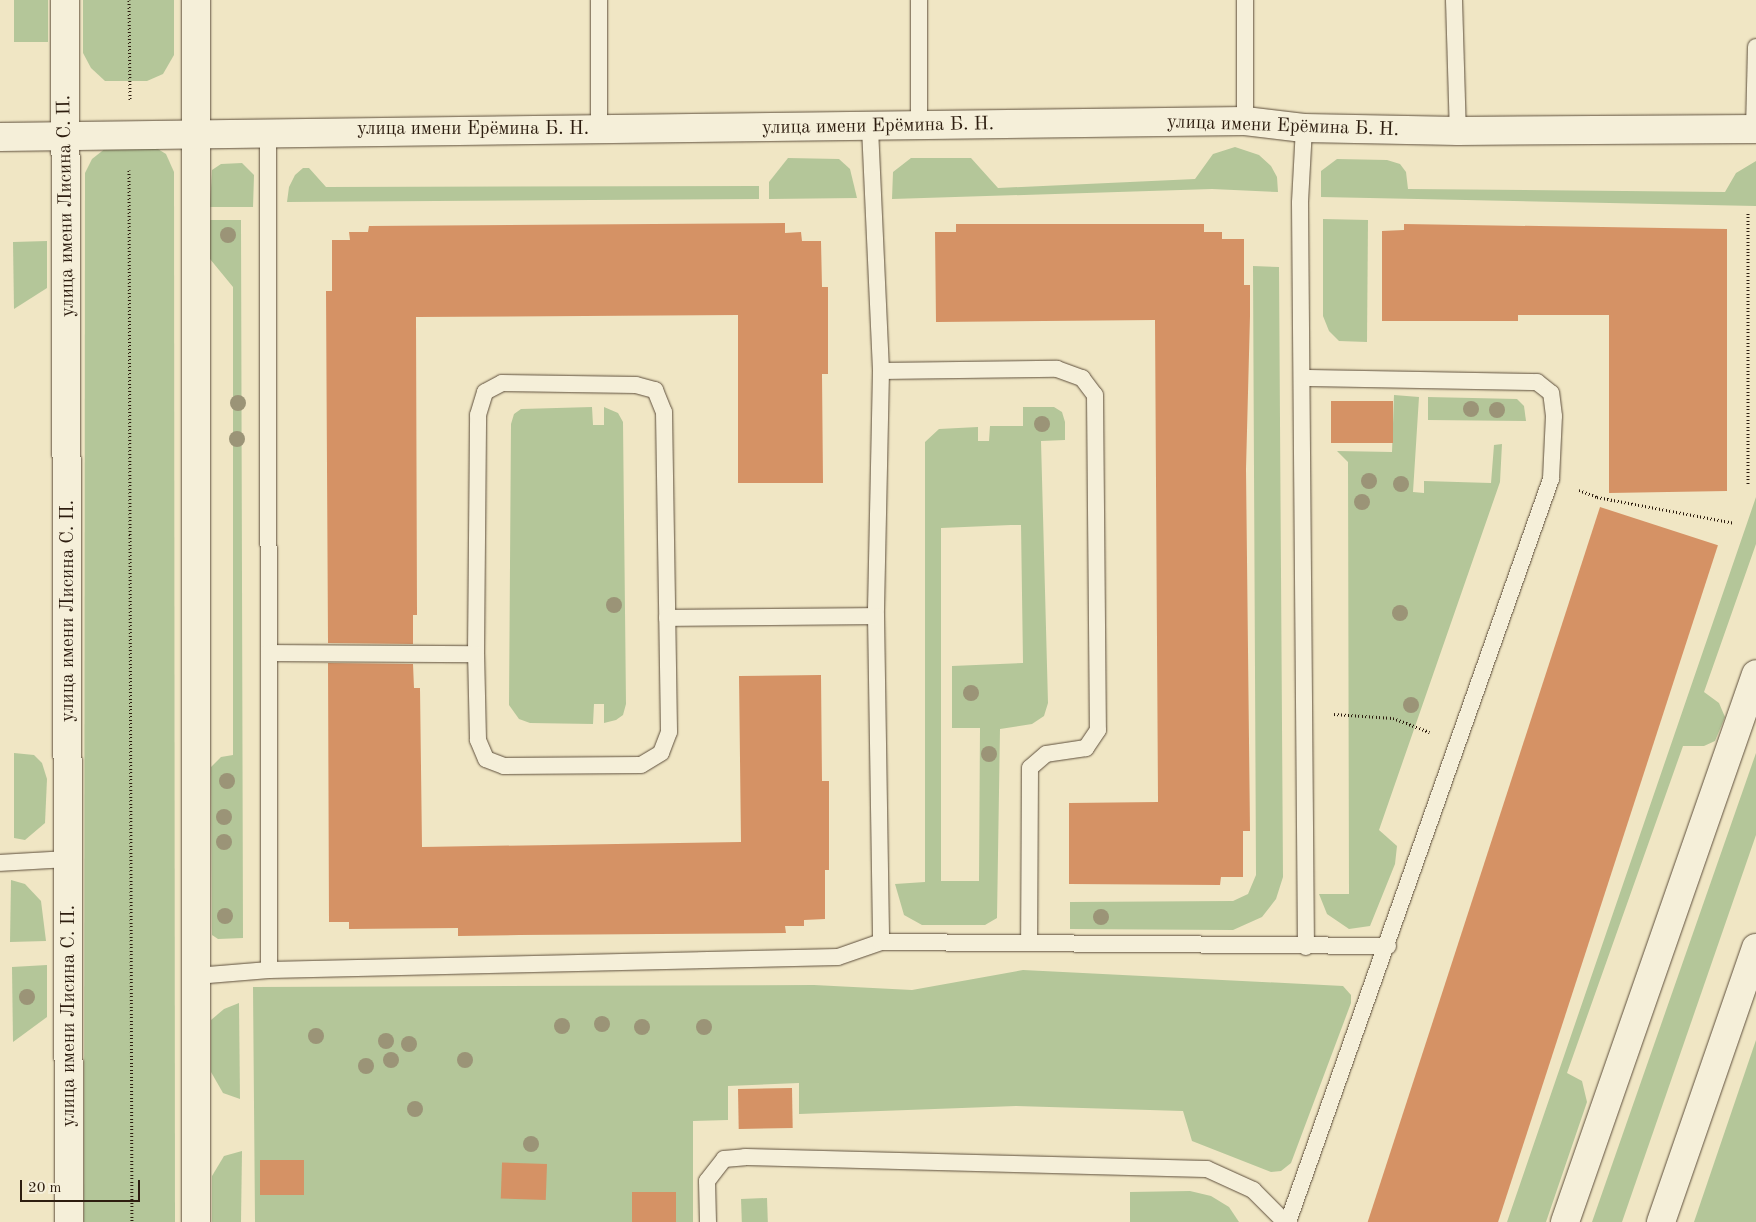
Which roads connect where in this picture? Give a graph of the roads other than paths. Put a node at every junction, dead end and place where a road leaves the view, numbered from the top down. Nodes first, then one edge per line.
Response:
1 (65, 0) edge
2 (196, 0) edge
3 (599, 0) edge
4 (919, 0) edge
5 (1245, 0) edge
6 (1454, 0) edge
7 (1756, 48) edge
8 (1245, 121) junction
9 (920, 127) junction
10 (870, 128) junction
11 (1304, 128) junction
12 (598, 129) junction
13 (1755, 129) edge
14 (268, 131) junction
15 (1458, 131) junction
16 (196, 133) junction
17 (66, 136) junction
18 (0, 137) edge
19 (881, 371) junction
20 (1303, 378) junction
21 (876, 616) junction
22 (667, 618) junction
23 (269, 653) junction
24 (476, 654) junction
25 (1756, 674) edge
26 (69, 859) junction
27 (0, 863) edge
28 (881, 942) junction
29 (1029, 942) junction
30 (1388, 946) junction
31 (1306, 947) junction
32 (1756, 948) edge
33 (269, 970) junction
34 (196, 976) junction
35 (69, 1222) edge
36 (196, 1222) edge
37 (708, 1222) edge
38 (1287, 1222) edge
39 (1565, 1222) edge
40 (1661, 1222) edge

1 - 17 street, улица имени Лисина С. П.
2 - 16 street
3 - 12 lane
4 - 9 lane
5 - 8 lane
6 - 15 lane
7 - 13 lane
8 - 9 street, улица имени Ерёмина Б. Н.
8 - 11 street, улица имени Ерёмина Б. Н.
9 - 10 street, улица имени Ерёмина Б. Н.
10 - 12 street, улица имени Ерёмина Б. Н.
10 - 19 lane
11 - 15 street, улица имени Ерёмина Б. Н.
11 - 20 lane
12 - 14 street, улица имени Ерёмина Б. Н.
13 - 15 street, улица имени Ерёмина Б. Н.
14 - 16 street, улица имени Ерёмина Б. Н.
14 - 23 lane
16 - 17 street, улица имени Ерёмина Б. Н.
16 - 34 street
17 - 18 street, улица имени Ерёмина Б. Н.
17 - 26 street, улица имени Лисина С. П.
19 - 21 lane
19 - 29 lane
20 - 30 lane
20 - 31 lane
21 - 22 lane
21 - 28 lane
22 - 24 lane
22 - 24 lane
23 - 24 lane
23 - 33 lane
25 - 39 street
26 - 27 lane
26 - 35 street, улица имени Лисина С. П.
28 - 29 lane
28 - 33 lane
29 - 31 lane
30 - 31 lane
30 - 38 lane
32 - 40 street
33 - 34 lane
34 - 36 street
37 - 38 lane

